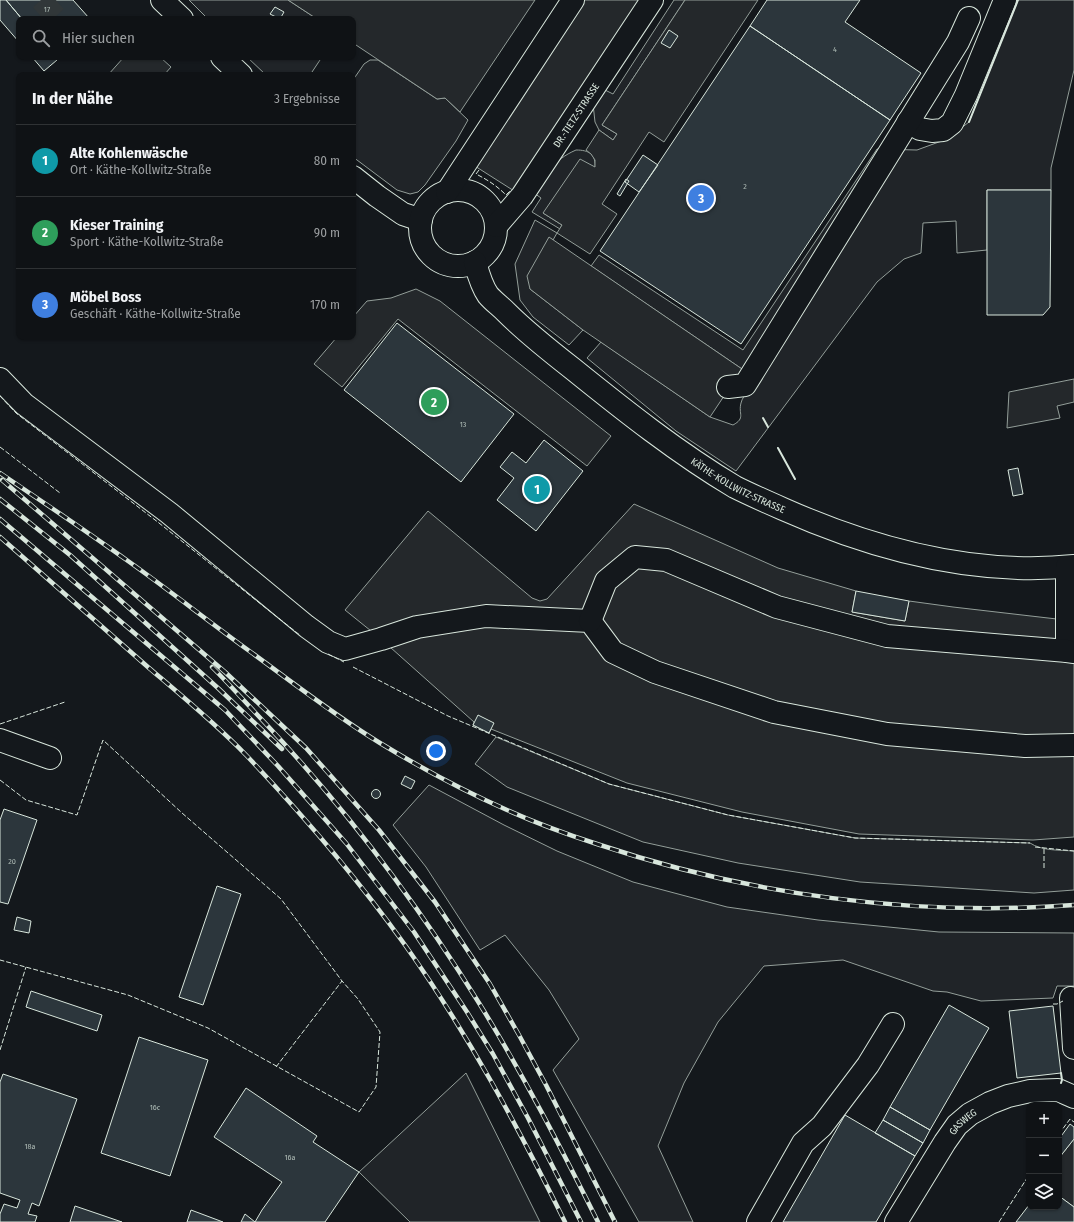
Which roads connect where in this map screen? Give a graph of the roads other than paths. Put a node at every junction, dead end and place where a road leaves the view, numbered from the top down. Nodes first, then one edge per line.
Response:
1 (162, 0) edge
2 (573, 0) edge
3 (652, 0) edge
4 (1005, 0) edge
5 (179, 16) edge
6 (969, 18) dead end
7 (225, 60) edge
8 (238, 72) edge
9 (908, 122) junction
10 (356, 179) edge
11 (447, 192) junction
12 (421, 220) junction
13 (496, 226) junction
14 (475, 262) junction
15 (0, 379) edge
16 (728, 387) dead end
17 (1070, 567) edge
18 (590, 621) junction
19 (1070, 652) edge
20 (0, 740) edge
21 (1074, 745) edge
22 (50, 758) dead end
23 (1071, 998) dead end
24 (893, 1024) dead end
25 (1074, 1048) edge
26 (1074, 1097) edge
27 (758, 1222) edge
28 (896, 1222) edge

1 - 5 street
2 - 11 street
3 - 13 street, DR.-TIETZ-STRASSE
4 - 9 street
6 - 9 street
7 - 8 street
9 - 16 street
10 - 12 street
11 - 12 street
11 - 13 street
12 - 14 street
13 - 14 street
14 - 17 street, KÄTHE-KOLLWITZ-STRASSE
15 - 18 street
17 - 19 street
18 - 19 street
18 - 21 street
20 - 22 street
23 - 25 street
24 - 27 street
26 - 28 street, GASWEG

